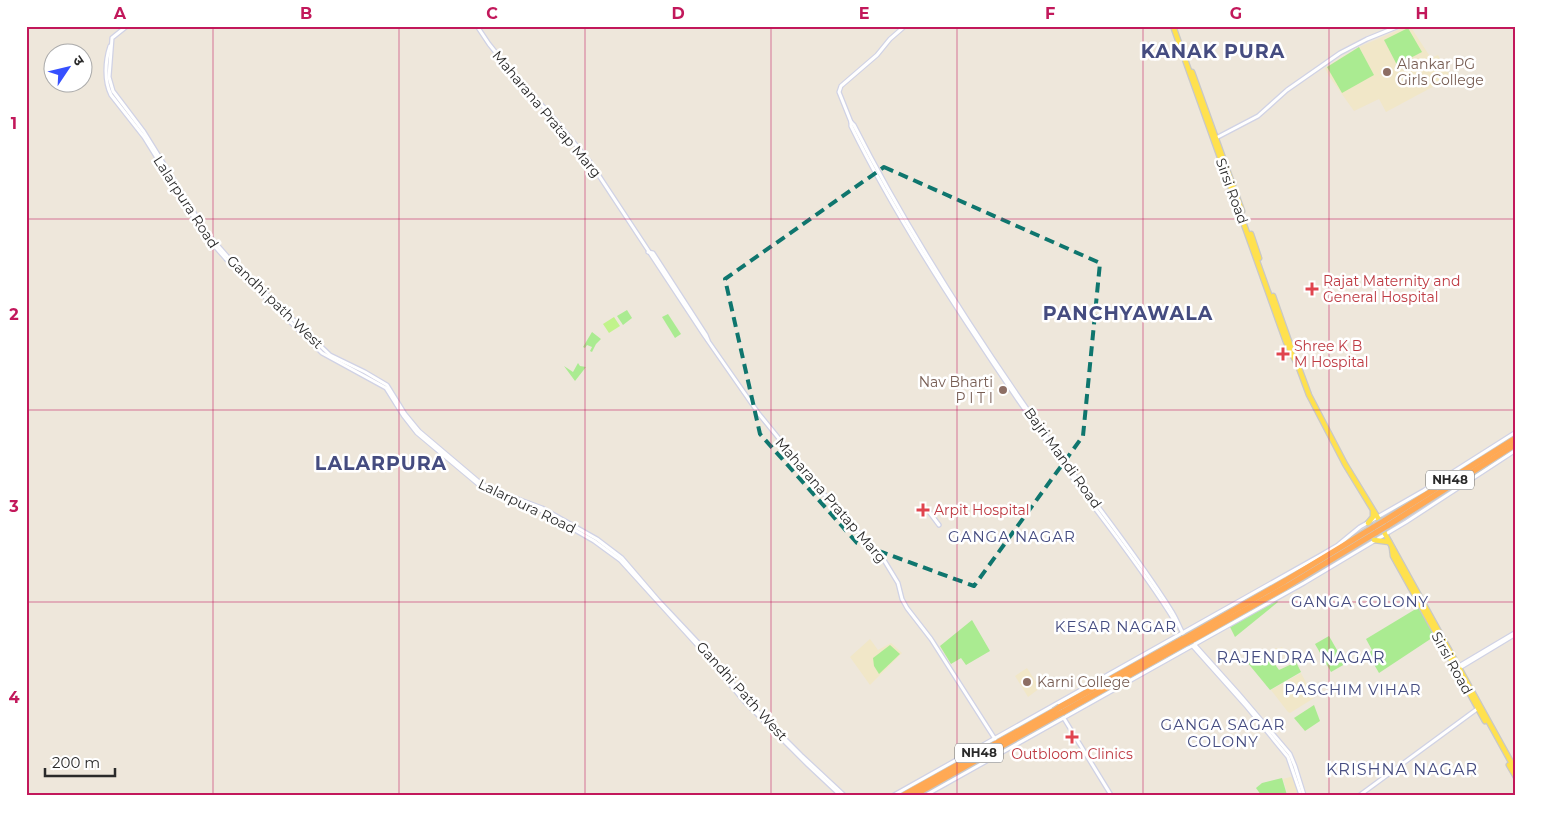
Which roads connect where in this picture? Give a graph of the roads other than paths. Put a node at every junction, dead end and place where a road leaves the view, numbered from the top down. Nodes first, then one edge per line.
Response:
1 (127, 26) edge
2 (477, 26) edge
3 (905, 26) edge
4 (1175, 26) edge
5 (1399, 26) edge
6 (110, 46) junction
7 (851, 122) junction
8 (1214, 138) junction
9 (1516, 432) edge
10 (1516, 438) edge
11 (1516, 444) edge
12 (1516, 450) edge
13 (1373, 510) junction
14 (930, 513) dead end
15 (1378, 518) junction
16 (1368, 523) junction
17 (1386, 524) junction
18 (939, 525) dead end
19 (1385, 534) junction
20 (1374, 540) junction
21 (1391, 545) junction
22 (621, 559) junction
23 (1176, 621) junction
24 (1516, 633) edge
25 (1187, 638) junction
26 (1457, 668) junction
27 (1477, 709) junction
28 (1059, 711) junction
29 (781, 736) junction
30 (994, 739) junction
31 (1516, 771) edge
32 (1516, 777) edge
33 (840, 795) edge
34 (844, 795) edge
35 (894, 795) edge
36 (904, 795) edge
37 (914, 795) edge
38 (926, 795) edge
39 (1111, 795) edge
40 (1302, 795) edge
41 (1360, 795) edge

1 - 6 street
2 - 30 street, Maharana Pratap Marg
3 - 7 street
4 - 8 main road, Sirsi Road
5 - 8 street
6 - 22 street, Gandhi path West
6 - 22 street, Lalarpura Road
7 - 23 street, Bajri Mandi Road
7 - 23 street
8 - 13 main road, Sirsi Road
9 - 15 street
10 - 17 highway, NH48
11 - 17 highway, NH48
12 - 19 street
13 - 15 main road, Sirsi Road
13 - 16 main road
14 - 18 street
15 - 16 street
15 - 19 main road, Sirsi Road
16 - 25 street
17 - 25 highway, NH48, bridge
19 - 20 street
19 - 21 main road, Sirsi Road
20 - 21 main road
20 - 25 street
21 - 26 main road, Sirsi Road
22 - 29 street, Gandhi Path West
22 - 29 street, Lalarpura Road
23 - 25 street, Bajri Mandi Road
24 - 26 street
25 - 28 highway, NH48
25 - 28 street
25 - 40 street, Bajri Mandi Road
26 - 27 main road, Sirsi Road
26 - 31 main road, Sirsi Road
27 - 32 main road, Sirsi Road
27 - 41 street
28 - 30 street
28 - 36 highway, NH48
28 - 37 highway, NH48
28 - 38 street
28 - 39 street
29 - 33 street, Lalarpura Road
29 - 34 street, Gandhi Path West
30 - 35 street

